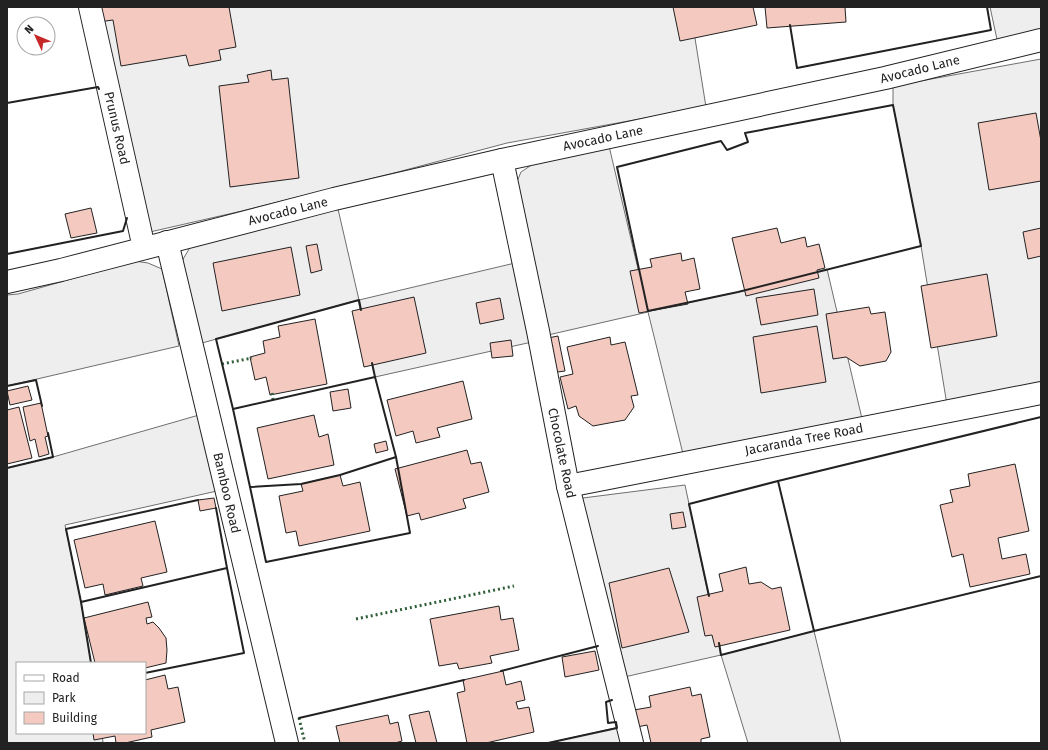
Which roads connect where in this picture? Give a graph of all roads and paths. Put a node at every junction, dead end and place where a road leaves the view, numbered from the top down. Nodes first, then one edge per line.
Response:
1 (90, 7) edge
2 (1041, 40) edge
3 (502, 160) junction
4 (167, 242) junction
5 (144, 248) junction
6 (7, 282) edge
7 (1041, 393) edge
8 (568, 486) junction
9 (287, 743) edge
10 (632, 743) edge

1 - 5 street, Prunus Road
2 - 3 street, Avocado Lane
3 - 4 street, Avocado Lane
3 - 8 street, Chocolate Road
4 - 5 street, Avocado Lane
4 - 9 street, Bamboo Road
5 - 6 street, Avocado Lane
7 - 8 street, Jacaranda Tree Road
8 - 10 street, Chocolate Road

